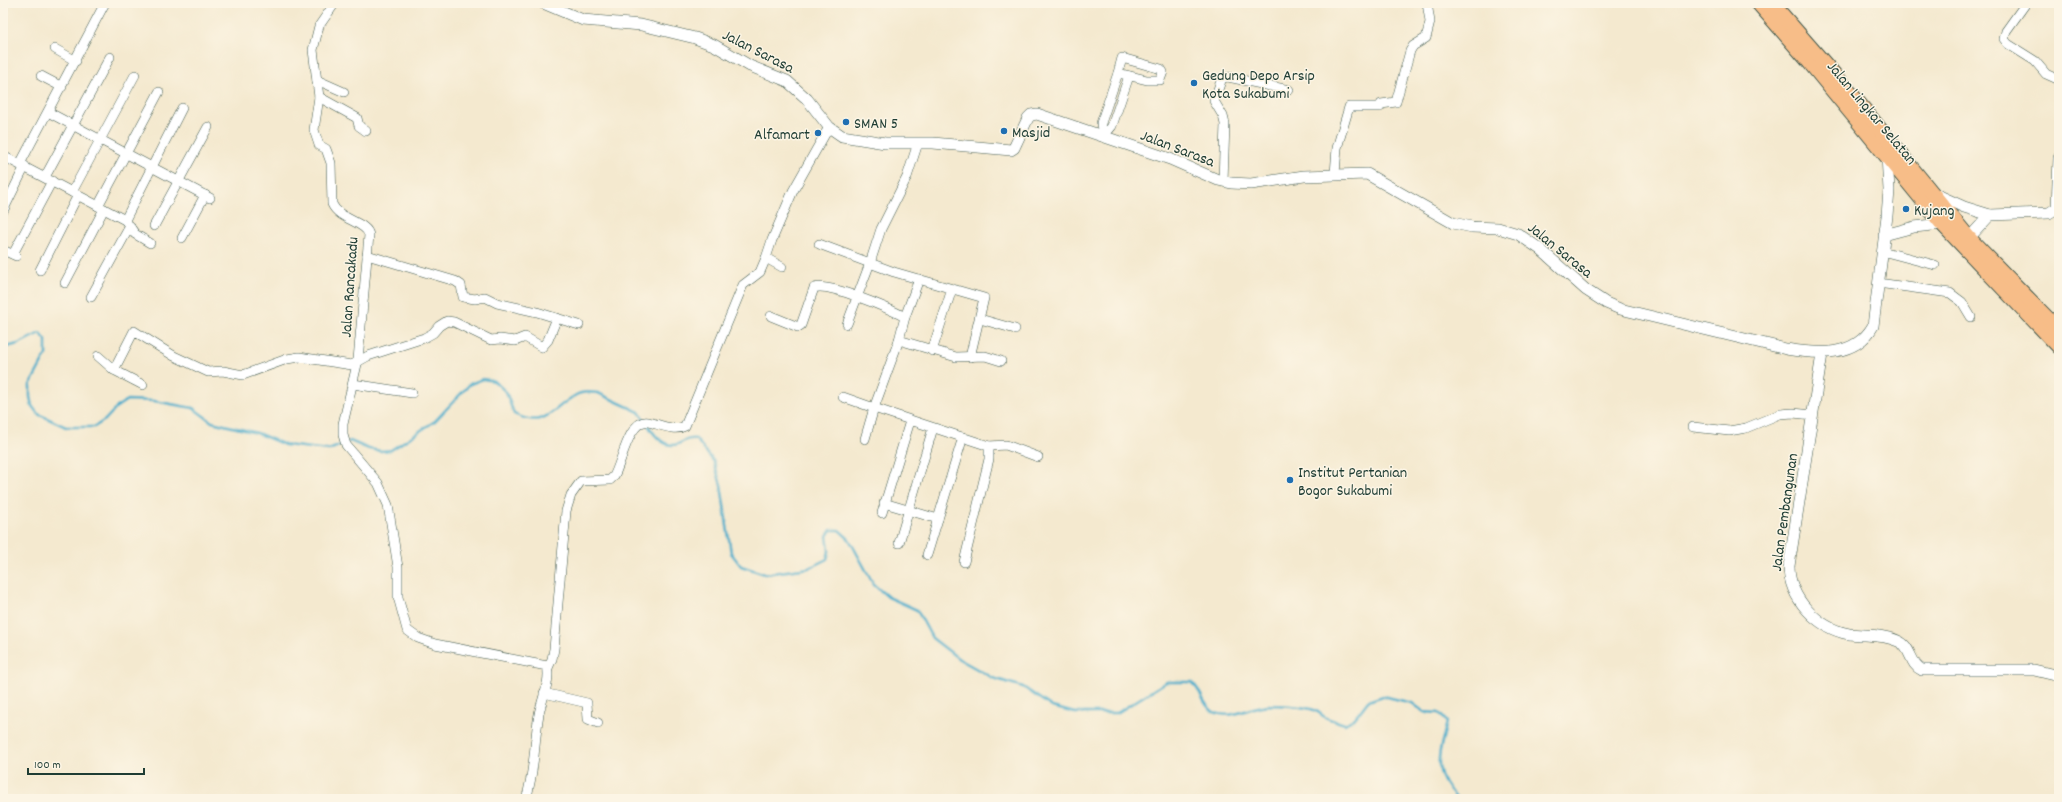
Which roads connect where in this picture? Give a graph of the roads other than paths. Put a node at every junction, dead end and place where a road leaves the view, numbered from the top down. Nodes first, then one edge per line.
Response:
1 (105, 3) edge
2 (335, 3) edge
3 (543, 3) edge
4 (1427, 3) edge
5 (1758, 3) edge
6 (1772, 3) edge
7 (2026, 3) edge
8 (55, 49) dead end
9 (110, 57) dead end
10 (76, 61) junction
11 (1118, 73) junction
12 (135, 74) dead end
13 (42, 76) dead end
14 (1129, 76) junction
15 (2057, 79) dead end
16 (317, 80) junction
17 (62, 87) junction
18 (1289, 90) dead end
19 (159, 92) dead end
20 (344, 92) dead end
21 (318, 97) junction
22 (182, 108) dead end
23 (48, 112) junction
24 (73, 126) junction
25 (208, 127) dead end
26 (829, 127) junction
27 (366, 131) dead end
28 (1103, 137) junction
29 (101, 140) junction
30 (918, 143) junction
31 (127, 152) junction
32 (3, 156) edge
33 (1887, 156) junction
34 (2059, 158) edge
35 (23, 165) junction
36 (152, 166) junction
37 (1335, 174) junction
38 (48, 179) junction
39 (178, 180) junction
40 (1223, 181) junction
41 (1933, 192) junction
42 (75, 193) junction
43 (101, 208) junction
44 (2058, 210) edge
45 (3, 211) edge
46 (1990, 215) junction
47 (1948, 222) junction
48 (127, 223) junction
49 (154, 226) dead end
50 (1884, 234) junction
51 (182, 238) dead end
52 (1964, 240) junction
53 (150, 243) dead end
54 (819, 244) dead end
55 (3, 250) edge
56 (1882, 251) junction
57 (367, 255) junction
58 (766, 258) junction
59 (870, 263) junction
60 (1935, 265) dead end
61 (782, 267) dead end
62 (40, 270) dead end
63 (919, 279) junction
64 (66, 283) dead end
65 (1878, 283) junction
66 (952, 289) junction
67 (856, 296) junction
68 (90, 297) dead end
69 (772, 316) dead end
70 (905, 317) junction
71 (1971, 317) dead end
72 (557, 318) junction
73 (980, 319) junction
74 (847, 324) dead end
75 (579, 325) dead end
76 (1015, 329) dead end
77 (2059, 330) edge
78 (899, 340) junction
79 (2059, 347) edge
80 (932, 351) junction
81 (1822, 354) junction
82 (98, 356) dead end
83 (970, 357) junction
84 (358, 360) junction
85 (1001, 361) dead end
86 (114, 370) junction
87 (353, 384) junction
88 (143, 385) dead end
89 (412, 393) dead end
90 (843, 397) dead end
91 (874, 408) junction
92 (1813, 415) junction
93 (910, 421) junction
94 (933, 428) junction
95 (1693, 428) dead end
96 (963, 437) junction
97 (865, 439) dead end
98 (989, 446) junction
99 (1038, 457) dead end
100 (884, 503) junction
101 (910, 510) junction
102 (882, 513) dead end
103 (938, 519) junction
104 (899, 543) dead end
105 (927, 555) dead end
106 (964, 562) dead end
107 (548, 668) junction
108 (2059, 676) edge
109 (544, 693) junction
110 (598, 722) dead end
111 (526, 799) edge

1 - 10 street
2 - 16 street, Jalan Rancakadu
3 - 26 street, Jalan Sarasa
4 - 37 street
5 - 33 main road, Jalan Lingkar Selatan
6 - 41 main road, Jalan Lingkar Selatan
7 - 15 street
8 - 10 street
9 - 24 street
10 - 17 street
11 - 14 street
11 - 14 street
11 - 28 street
12 - 29 street
13 - 17 street
14 - 28 street
16 - 20 street
16 - 21 street, Jalan Rancakadu
17 - 23 street
18 - 40 street
19 - 31 street
21 - 27 street
21 - 57 street, Jalan Rancakadu
22 - 36 street
23 - 24 street
23 - 35 street
24 - 29 street
24 - 38 street
25 - 39 street
26 - 30 street, Jalan Sarasa
26 - 58 street
28 - 30 street, Jalan Sarasa
28 - 40 street, Jalan Sarasa
29 - 31 street
29 - 42 street
30 - 59 street
31 - 36 street
31 - 43 street
32 - 35 street
33 - 47 main road, Jalan Lingkar Selatan
33 - 50 street
34 - 44 street
35 - 38 street
35 - 45 street
36 - 39 street
36 - 48 street
37 - 40 street, Jalan Sarasa
37 - 81 street, Jalan Sarasa
38 - 42 street
38 - 55 street
39 - 49 street
39 - 51 street
41 - 46 street
41 - 47 main road, Jalan Lingkar Selatan
42 - 43 street
42 - 62 street
43 - 48 street
43 - 64 street
44 - 46 street
46 - 52 street
47 - 50 street
47 - 52 main road, Jalan Lingkar Selatan
48 - 53 street
48 - 68 street
50 - 56 street
52 - 77 main road
52 - 79 main road
54 - 59 street
56 - 60 street
56 - 65 street
57 - 72 street
57 - 84 street, Jalan Rancakadu
58 - 61 street
58 - 107 street
59 - 63 street
59 - 67 street
63 - 66 street
63 - 70 street
65 - 71 street
65 - 81 street
66 - 73 street
66 - 80 street
67 - 69 street
67 - 70 street
67 - 74 street
70 - 78 street
72 - 75 street
72 - 84 street
73 - 76 street
73 - 83 street
78 - 80 street
78 - 91 street
80 - 83 street
81 - 92 street, Jalan Pembangunan
82 - 86 street
83 - 85 street
84 - 86 street
84 - 87 street, Jalan Rancakadu
86 - 88 street
87 - 89 street
87 - 107 street, Jalan Rancakadu
90 - 91 street
91 - 93 street
91 - 97 street
92 - 95 street
92 - 108 street, Jalan Pembangunan
93 - 94 street
93 - 100 street
94 - 96 street
94 - 101 street
96 - 98 street
96 - 103 street
98 - 99 street
98 - 106 street
100 - 101 street
100 - 102 street
101 - 103 street
101 - 104 street
103 - 105 street
107 - 109 street
109 - 110 street
109 - 111 street

